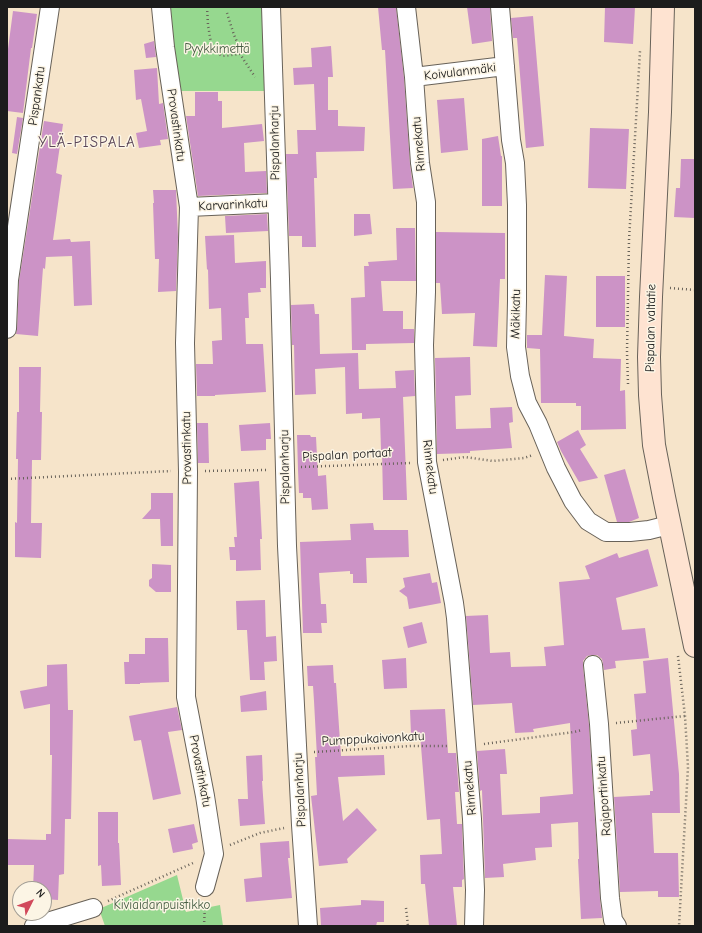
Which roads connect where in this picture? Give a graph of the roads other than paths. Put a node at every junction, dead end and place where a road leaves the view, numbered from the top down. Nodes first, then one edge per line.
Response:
1 (50, 7) edge
2 (161, 7) edge
3 (270, 7) edge
4 (406, 7) edge
5 (500, 7) edge
6 (664, 7) edge
7 (505, 66) junction
8 (414, 77) junction
9 (277, 203) junction
10 (188, 207) junction
11 (8, 280) edge
12 (7, 329) edge
13 (669, 525) junction
14 (695, 646) edge
15 (593, 665) dead end
16 (205, 887) road end
17 (93, 908) road end
18 (34, 926) edge
19 (308, 926) edge
20 (474, 926) edge
21 (617, 926) edge

1 - 11 street, Pispankatu
2 - 10 street, Provastinkatu
3 - 9 street, Pispalanharju
4 - 8 street, Rinnekatu
5 - 7 street, Mäkikatu
6 - 13 main road, Pispalan valtatie
7 - 8 street, Koivulanmäki
7 - 13 street, Mäkikatu
8 - 20 street, Rinnekatu
9 - 10 street, Karvarinkatu
9 - 19 street, Pispalanharju
10 - 16 street, Provastinkatu
11 - 12 street, Pispankatu
13 - 14 main road, Pispalan valtatie
15 - 21 street, Rajaportinkatu
17 - 18 street

